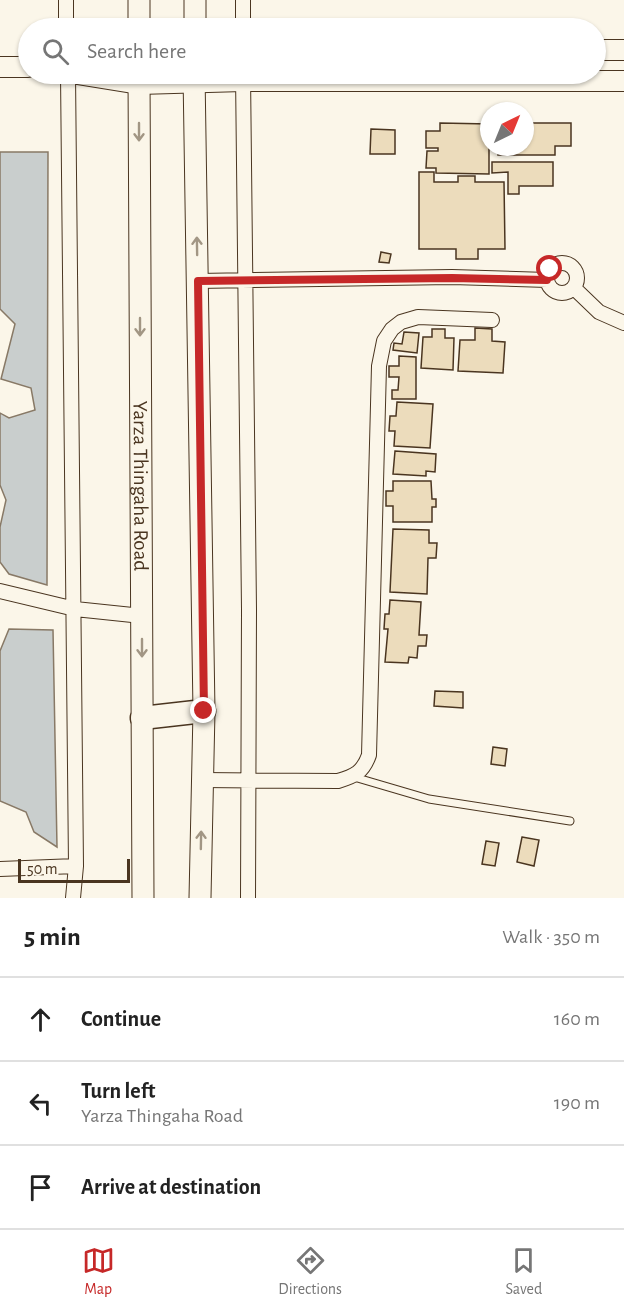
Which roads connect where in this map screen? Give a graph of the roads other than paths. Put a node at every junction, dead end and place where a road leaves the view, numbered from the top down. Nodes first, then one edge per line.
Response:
1 (66, 0) edge
2 (138, 0) edge
3 (195, 0) edge
4 (243, 0) edge
5 (66, 18) edge
6 (139, 18) edge
7 (195, 18) edge
8 (243, 18) edge
9 (606, 50) edge
10 (624, 50) edge
11 (0, 67) edge
12 (18, 67) edge
13 (606, 81) edge
14 (624, 81) edge
15 (68, 84) edge
16 (139, 84) edge
17 (194, 84) edge
18 (243, 84) edge
19 (245, 279) junction
20 (547, 280) junction
21 (198, 281) junction
22 (574, 288) junction
23 (492, 320) dead end
24 (624, 323) edge
25 (0, 591) edge
26 (75, 609) junction
27 (142, 615) junction
28 (204, 711) junction
29 (142, 717) junction
30 (354, 777) junction
31 (202, 780) junction
32 (248, 782) junction
33 (570, 821) dead end
34 (76, 866) junction
35 (0, 869) edge
36 (73, 898) edge
37 (143, 898) edge
38 (200, 898) edge
39 (248, 898) edge

1 - 5 street
2 - 6 main road
3 - 7 main road
4 - 8 street
9 - 10 main road
11 - 12 main road
13 - 14 main road
15 - 26 street
16 -> 27 main road, Yarza Thingaha Road
21 -> 17 main road
18 - 19 street
19 - 20 street
19 - 21 street
19 - 32 street
20 - 22 street
20 - 22 street
21 - 28 main road
22 - 24 street
23 - 30 street
25 - 26 street
26 - 27 street
26 - 34 street
27 -> 29 main road, Yarza Thingaha Road
28 - 29 highway
28 - 31 main road
29 - 37 main road, Yarza Thingaha Road
30 - 32 street
30 - 33 lane
31 - 32 street
38 -> 31 main road
32 - 39 street
34 - 35 street
34 - 36 street

